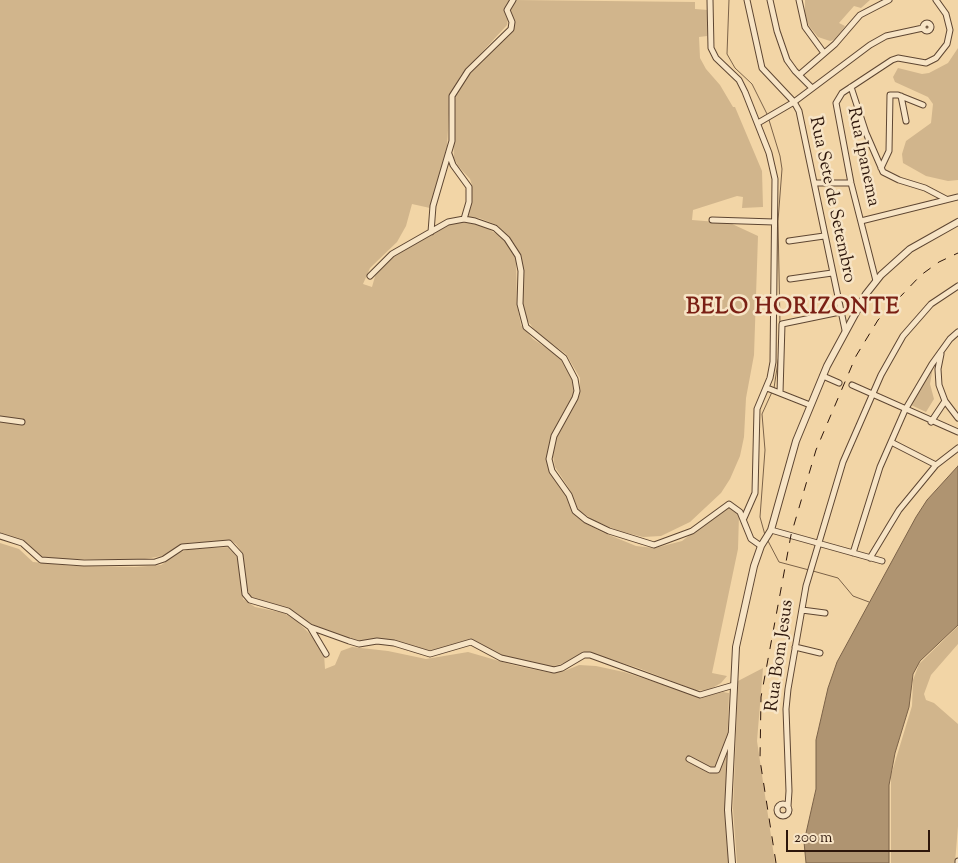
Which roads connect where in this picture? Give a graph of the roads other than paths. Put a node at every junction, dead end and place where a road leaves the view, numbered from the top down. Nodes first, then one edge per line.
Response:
1 (513, 0) edge
2 (710, 0) edge
3 (747, 0) edge
4 (770, 0) edge
5 (799, 0) edge
6 (889, 0) edge
7 (936, 0) edge
8 (923, 28) dead end
9 (824, 53) junction
10 (799, 75) junction
11 (851, 87) junction
12 (812, 88) junction
13 (901, 96) junction
14 (794, 102) junction
15 (923, 106) dead end
16 (906, 121) dead end
17 (758, 123) junction
18 (449, 154) junction
19 (881, 168) junction
20 (815, 182) junction
21 (851, 182) junction
22 (958, 197) edge
23 (946, 199) junction
24 (464, 219) junction
25 (712, 220) dead end
26 (861, 221) junction
27 (774, 222) junction
28 (958, 222) edge
29 (431, 232) junction
30 (824, 236) junction
31 (789, 241) dead end
32 (832, 273) junction
33 (370, 276) dead end
34 (790, 279) dead end
35 (876, 281) junction
36 (958, 286) edge
37 (840, 312) junction
38 (845, 330) junction
39 (958, 332) edge
40 (945, 345) junction
41 (823, 376) junction
42 (840, 383) dead end
43 (852, 385) dead end
44 (768, 389) junction
45 (778, 392) junction
46 (873, 394) junction
47 (945, 401) junction
48 (810, 405) junction
49 (905, 410) junction
50 (958, 418) edge
51 (0, 419) edge
52 (22, 422) dead end
53 (931, 422) junction
54 (958, 432) edge
55 (890, 442) junction
56 (958, 448) edge
57 (936, 465) junction
58 (744, 518) junction
59 (771, 531) junction
60 (0, 536) edge
61 (819, 543) junction
62 (762, 545) junction
63 (853, 553) junction
64 (870, 558) junction
65 (882, 561) dead end
66 (802, 610) junction
67 (825, 613) dead end
68 (310, 627) junction
69 (795, 648) junction
70 (820, 653) dead end
71 (326, 654) dead end
72 (734, 685) junction
73 (731, 734) junction
74 (688, 759) dead end
75 (788, 806) dead end
76 (732, 863) edge

1 - 18 street
2 - 17 street
3 - 14 street, Rua Sete de Setembro
4 - 10 street
5 - 9 street
6 - 9 street
7 - 11 street, Rua Ipanema
8 - 12 street
9 - 10 street
10 - 12 street
11 - 19 street
11 - 21 street, Rua Ipanema
12 - 14 street
13 - 15 street
13 - 16 street
13 - 19 street
14 - 17 street
14 - 20 street, Rua Sete de Setembro
17 - 27 street
18 - 24 street
18 - 29 street
19 - 23 street
20 - 21 street
20 - 30 street, Rua Sete de Setembro
21 - 26 street, Rua Ipanema
22 - 23 street
23 - 26 street
24 - 29 street
24 - 58 street
25 - 27 street
26 - 35 street, Rua Ipanema
27 - 44 street
28 - 35 street
29 - 33 street
30 - 31 street
30 - 32 street, Rua Sete de Setembro
32 - 34 street
32 - 37 street, Rua Sete de Setembro
35 - 38 street
36 - 46 street, Rua Bom Jesus
37 - 38 street, Rua Sete de Setembro
37 - 45 street
38 - 41 street
39 - 40 street
40 - 47 street
40 - 49 street
41 - 42 street
41 - 48 street
43 - 46 street
44 - 45 street
44 - 58 street
45 - 48 street
46 - 49 street
46 - 61 street, Rua Bom Jesus
47 - 50 street
47 - 53 street
48 - 59 street
49 - 53 street
49 - 55 street
51 - 52 street
53 - 54 street
55 - 57 street
55 - 63 street
56 - 57 street
57 - 64 street
58 - 62 street
59 - 61 street
59 - 62 street
60 - 68 street
61 - 63 street
61 - 66 street, Rua Bom Jesus
62 - 72 street
63 - 64 street
64 - 65 street
66 - 67 street
66 - 69 street, Rua Bom Jesus
68 - 71 street
68 - 72 street
69 - 70 street
69 - 75 street, Rua Bom Jesus
72 - 73 street
73 - 74 street
73 - 76 street

